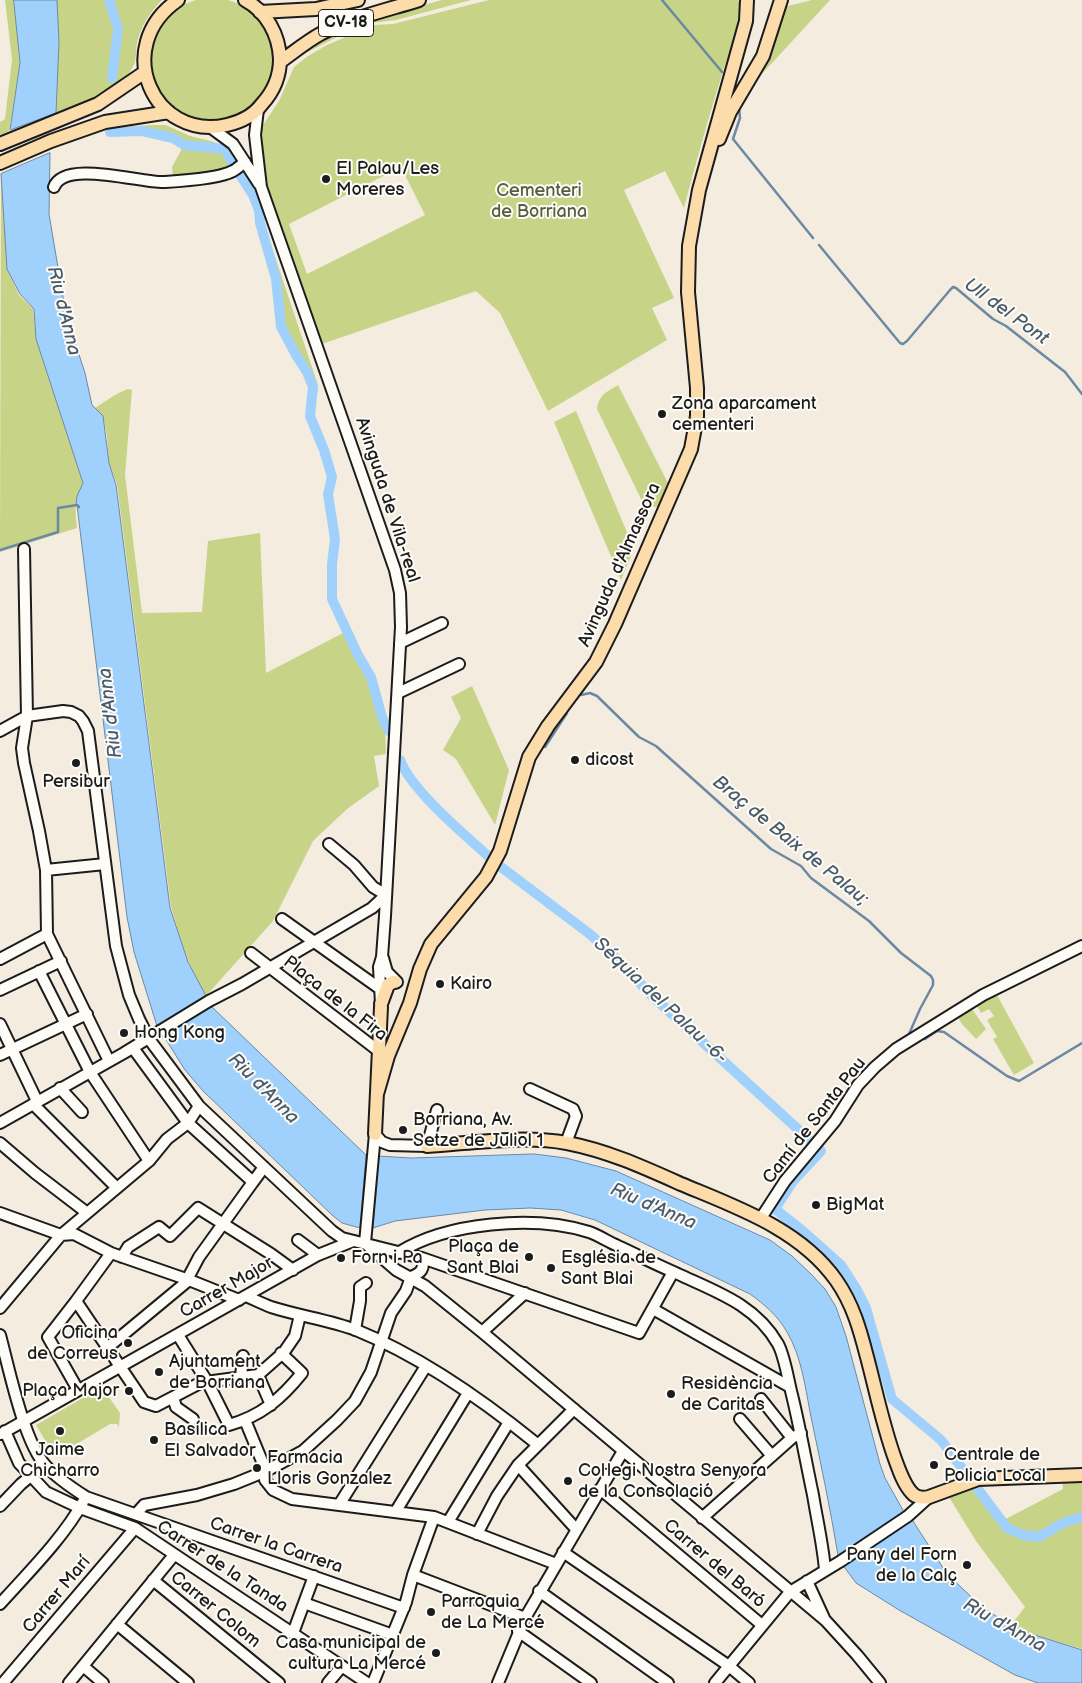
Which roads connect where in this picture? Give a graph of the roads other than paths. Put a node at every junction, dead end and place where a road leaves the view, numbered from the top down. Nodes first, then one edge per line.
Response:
1 (245, 0) edge
2 (358, 0) edge
3 (419, 0) edge
4 (747, 0) edge
5 (781, 0) edge
6 (172, 2) edge
7 (260, 12) junction
8 (280, 62) junction
9 (145, 72) junction
10 (258, 109) junction
11 (169, 112) junction
12 (210, 127) junction
13 (4, 142) edge
14 (245, 162) junction
15 (2, 163) edge
16 (54, 187) dead end
17 (261, 187) junction
18 (699, 190) junction
19 (24, 549) dead end
20 (442, 623) dead end
21 (400, 643) junction
22 (459, 664) dead end
23 (398, 693) junction
24 (27, 716) junction
25 (0, 731) edge
26 (329, 844) dead end
27 (105, 864) junction
28 (46, 870) junction
29 (386, 896) junction
30 (372, 908) junction
31 (385, 916) junction
32 (282, 919) dead end
33 (47, 934) junction
34 (314, 942) junction
35 (1082, 946) edge
36 (250, 953) dead end
37 (382, 957) junction
38 (0, 959) edge
39 (61, 961) junction
40 (269, 968) junction
41 (420, 969) junction
42 (39, 972) junction
43 (396, 982) junction
44 (379, 988) junction
45 (0, 990) edge
46 (410, 1003) junction
47 (380, 1006) junction
48 (87, 1014) junction
49 (403, 1016) junction
50 (0, 1024) edge
51 (66, 1024) junction
52 (149, 1039) junction
53 (133, 1048) junction
54 (13, 1050) junction
55 (384, 1054) junction
56 (0, 1055) edge
57 (109, 1061) junction
58 (90, 1072) junction
59 (60, 1088) junction
60 (530, 1089) dead end
61 (35, 1102) junction
62 (199, 1106) junction
63 (437, 1110) dead end
64 (82, 1112) dead end
65 (188, 1122) junction
66 (0, 1123) edge
67 (375, 1134) junction
68 (0, 1143) edge
69 (566, 1143) junction
70 (427, 1146) junction
71 (149, 1161) junction
72 (264, 1167) junction
73 (253, 1182) junction
74 (116, 1188) junction
75 (86, 1212) junction
76 (0, 1213) edge
77 (762, 1218) junction
78 (224, 1223) junction
79 (61, 1235) junction
80 (298, 1240) dead end
81 (352, 1241) junction
82 (365, 1243) junction
83 (399, 1252) junction
84 (111, 1253) junction
85 (318, 1255) junction
86 (122, 1257) junction
87 (422, 1258) junction
88 (293, 1270) junction
89 (396, 1270) junction
90 (673, 1272) junction
91 (410, 1277) junction
92 (188, 1280) junction
93 (366, 1284) dead end
94 (525, 1294) junction
95 (242, 1298) junction
96 (76, 1302) junction
97 (0, 1308) edge
98 (653, 1309) junction
99 (300, 1315) junction
100 (355, 1330) junction
101 (482, 1332) junction
102 (0, 1335) edge
103 (178, 1335) junction
104 (381, 1342) junction
105 (107, 1348) junction
106 (281, 1353) junction
107 (243, 1356) dead end
108 (426, 1366) junction
109 (120, 1368) junction
110 (258, 1375) junction
111 (241, 1377) junction
112 (208, 1383) junction
113 (790, 1387) junction
114 (78, 1390) junction
115 (468, 1393) junction
116 (174, 1397) junction
117 (761, 1399) dead end
118 (271, 1405) junction
119 (574, 1409) junction
120 (740, 1418) dead end
121 (193, 1419) dead end
122 (245, 1420) junction
123 (24, 1421) junction
124 (509, 1422) junction
125 (2, 1433) edge
126 (797, 1436) junction
127 (537, 1444) junction
128 (623, 1451) junction
129 (772, 1456) junction
130 (44, 1465) junction
131 (518, 1465) junction
132 (266, 1472) junction
133 (1082, 1475) edge
134 (31, 1477) junction
135 (600, 1489) junction
136 (912, 1494) junction
137 (86, 1497) junction
138 (929, 1497) junction
139 (339, 1505) junction
140 (0, 1506) edge
141 (80, 1508) junction
142 (396, 1511) junction
143 (136, 1514) junction
144 (910, 1514) junction
145 (434, 1517) junction
146 (702, 1518) junction
147 (448, 1522) junction
148 (134, 1528) junction
149 (576, 1528) junction
150 (477, 1534) junction
151 (563, 1552) junction
152 (174, 1555) junction
153 (556, 1564) junction
154 (825, 1570) junction
155 (412, 1575) junction
156 (314, 1576) junction
157 (153, 1580) junction
158 (807, 1581) junction
159 (539, 1591) junction
160 (790, 1592) junction
161 (304, 1603) junction
162 (0, 1604) edge
163 (404, 1608) junction
164 (525, 1618) junction
165 (826, 1621) junction
166 (117, 1624) junction
167 (762, 1625) junction
168 (518, 1631) junction
169 (293, 1633) junction
170 (394, 1635) junction
171 (83, 1666) junction
172 (342, 1666) junction
173 (729, 1666) junction
174 (502, 1681) edge
175 (3, 1683) edge
176 (69, 1683) edge
177 (103, 1683) edge
178 (188, 1683) edge
179 (279, 1683) edge
180 (328, 1683) edge
181 (367, 1683) edge
182 (373, 1683) edge
183 (591, 1683) edge
184 (668, 1683) edge
185 (715, 1683) edge
186 (750, 1683) edge
187 (880, 1683) edge

1 - 7 main road
2 - 7 main road, CV-18
3 - 8 main road, CV-18
4 - 18 main road, Avinguda d'Almassora
5 - 18 main road, Avinguda d'Almassora
6 - 9 main road
7 - 8 main road
8 - 10 main road
9 - 11 main road
9 - 13 main road
10 - 12 main road
10 - 17 street, Avinguda de Vila-real
11 - 12 main road
11 - 15 main road
12 - 14 street, Avinguda de Vila-real
14 - 16 street
14 - 17 street, Avinguda de Vila-real
17 - 21 street, Avinguda de Vila-real
18 - 41 main road, Avinguda d'Almassora
19 - 24 street
20 - 21 street
21 - 23 street, Avinguda de Vila-real
22 - 23 street
23 - 29 street, Avinguda de Vila-real
24 - 25 street
24 - 27 street
24 - 28 street
26 - 29 street
27 - 28 street
27 - 52 street
28 - 33 street
29 - 30 street
29 - 31 street, Avinguda de Vila-real
30 - 31 street
30 - 34 street
31 - 37 street, Avinguda de Vila-real
32 - 34 street
33 - 38 street
33 - 39 street
34 - 40 street
34 - 44 street
35 - 77 street, Camí de Santa Pau
36 - 40 street
37 - 43 street
37 - 44 street, Avinguda de Vila-real
39 - 42 street
39 - 48 street
40 - 52 street, Plaça de la Fira
40 - 55 street, Plaça de la Fira
41 - 43 main road
41 - 46 main road, Avinguda d'Almassora
42 - 45 street
42 - 51 street
43 - 46 main road
43 - 47 main road, Avinguda de Vila-real
44 - 47 street, Avinguda de Vila-real
46 - 49 main road, Avinguda d'Almassora
47 - 49 main road
47 - 55 main road, Avinguda de Vila-real
48 - 51 street
48 - 57 street
49 - 55 main road, Avinguda d'Almassora
50 - 54 street
51 - 54 street
51 - 58 street
52 - 53 street, Plaça de la Fira
52 - 62 street
53 - 57 street, Plaça de la Fira
53 - 65 street
54 - 56 street
54 - 61 street
55 - 67 main road, Plaça de la Fira
57 - 58 street, Plaça de la Fira
58 - 59 street, Plaça de la Fira
58 - 71 street
59 - 61 street, Plaça de la Fira
59 - 64 street
60 - 69 street
61 - 66 street, Plaça de la Fira
61 - 74 street
62 - 65 street
62 - 72 street
63 - 70 street
65 - 71 street
65 - 73 street
67 - 70 street
67 - 82 street, Plaça de la Fira
68 - 75 street
69 - 70 main road
69 - 77 main road
71 - 74 street
72 - 73 street
72 - 81 street
73 - 78 street
74 - 75 street
75 - 79 street
76 - 79 street
77 - 136 main road
78 - 86 street
78 - 88 street
78 - 92 street
79 - 84 street
79 - 97 street
80 - 85 street
81 - 82 street
81 - 85 street, Carrer Major
82 - 83 street
82 - 89 street
83 - 87 street
83 - 89 street
83 - 90 street
84 - 86 street
84 - 96 street
85 - 88 street, Carrer Major
86 - 92 street
87 - 91 street
87 - 94 street
88 - 95 street, Carrer Major
89 - 91 street
90 - 98 street
90 - 113 street
91 - 101 street
91 - 104 street
92 - 95 street
92 - 105 street
93 - 100 street
94 - 98 street
94 - 101 street
95 - 99 street
95 - 103 street, Carrer Major
96 - 105 street
96 - 114 street
98 - 113 street
99 - 100 street
99 - 106 street
100 - 104 street
101 - 119 street
102 - 123 street
103 - 109 street, Carrer Major
103 - 112 street
104 - 108 street
104 - 132 street
105 - 109 street
106 - 110 street
106 - 118 street
107 - 111 street
108 - 115 street
108 - 139 street
109 - 114 street
109 - 116 street
110 - 111 street
110 - 118 street
111 - 112 street
112 - 116 street
112 - 122 street
113 - 126 street
114 - 123 street
115 - 124 street
115 - 142 street
116 - 121 street
117 - 126 street
118 - 122 street
119 - 127 street
119 - 128 street
120 - 129 street
122 - 132 street
123 - 125 street
123 - 130 street
124 - 127 street
124 - 147 street
125 - 134 street, Carrer de la Tanda
126 - 129 street
126 - 154 street
127 - 131 street
128 - 135 street
128 - 146 street
129 - 146 street
130 - 134 street
130 - 137 street, Carrer la Carrera
131 - 149 street
131 - 150 street
132 - 139 street
132 - 143 street
133 - 138 main road
134 - 140 street
134 - 141 street, Carrer de la Tanda
135 - 149 street
135 - 167 street, Carrer del Baró
136 - 138 main road
136 - 144 street
137 - 141 street
137 - 143 street, Carrer la Carrera
138 - 144 street
139 - 142 street
141 - 148 street, Carrer de la Tanda
141 - 162 street
142 - 145 street
143 - 148 street
143 - 156 street, Carrer la Carrera
144 - 154 street
145 - 147 street
145 - 155 street
146 - 160 street
147 - 150 street
148 - 152 street, Carrer de la Tanda
148 - 175 street, Carrer Marí
149 - 151 street
150 - 153 street
151 - 153 street
151 - 173 street
152 - 157 street
152 - 169 street, Carrer de la Tanda
153 - 159 street
154 - 158 street
155 - 163 street
155 - 164 street
156 - 161 street
156 - 163 street, Carrer la Carrera
157 - 166 street
157 - 179 street, Carrer Colom
158 - 160 street
158 - 165 street
159 - 164 street
159 - 184 street
160 - 165 street
160 - 167 street
161 - 169 street
161 - 170 street
163 - 170 street
164 - 168 street
165 - 187 street
166 - 171 street
166 - 178 street
167 - 173 street
168 - 174 street
168 - 183 street
169 - 172 street, Carrer de la Tanda
170 - 182 street
171 - 176 street
171 - 177 street
172 - 180 street
172 - 181 street, Carrer de la Tanda
173 - 185 street
173 - 186 street

